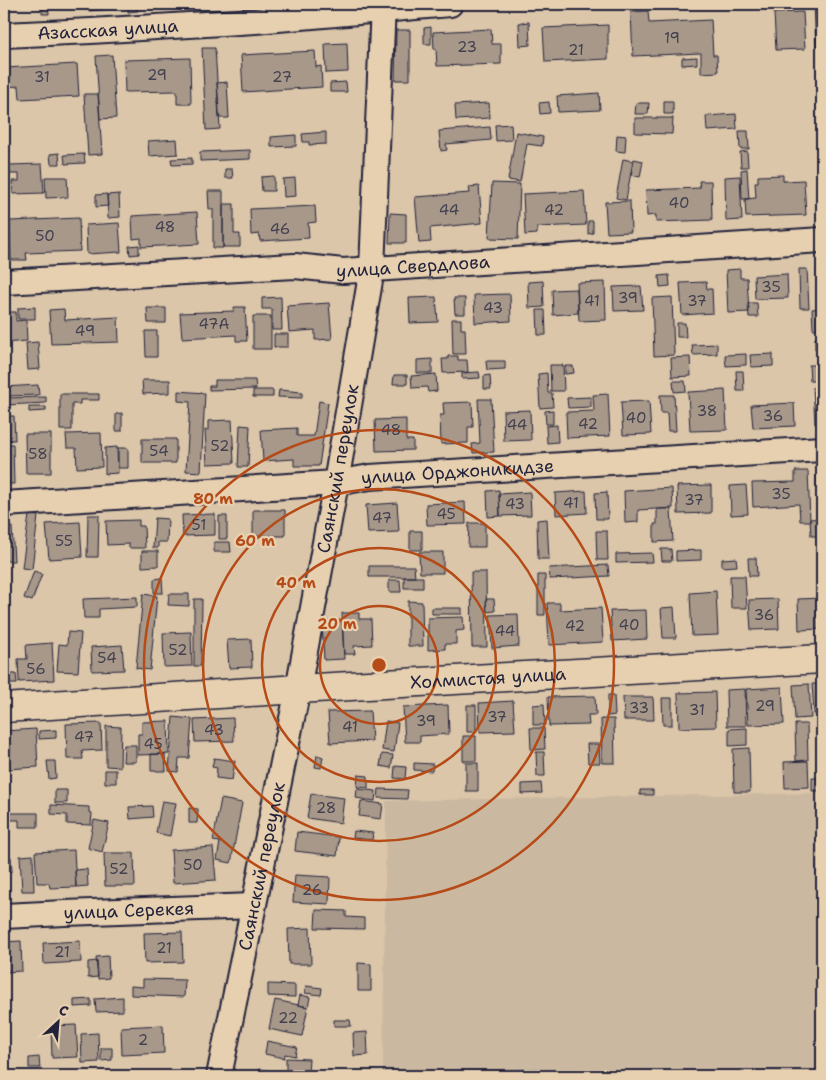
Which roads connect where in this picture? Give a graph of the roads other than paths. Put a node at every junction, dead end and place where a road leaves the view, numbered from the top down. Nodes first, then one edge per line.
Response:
1 (450, 4) edge
2 (383, 6) edge
3 (4, 35) edge
4 (822, 240) edge
5 (372, 269) junction
6 (4, 282) edge
7 (822, 449) edge
8 (336, 483) junction
9 (4, 504) edge
10 (822, 659) edge
11 (298, 689) junction
12 (4, 708) edge
13 (253, 906) junction
14 (4, 916) edge
15 (219, 1076) edge

1 - 2 street, Азасская улица
2 - 3 street, Азасская улица
2 - 5 street, Саянский переулок
4 - 5 street, улица Свердлова
5 - 6 street, улица Свердлова
5 - 8 street, Саянский переулок
7 - 8 street, улица Орджоникидзе
8 - 9 street, улица Орджоникидзе
8 - 11 street, Саянский переулок
10 - 11 street, Холмистая улица
11 - 12 street, Холмистая улица
11 - 13 street, Саянский переулок
13 - 14 street, улица Серекея
13 - 15 street, Саянский переулок

